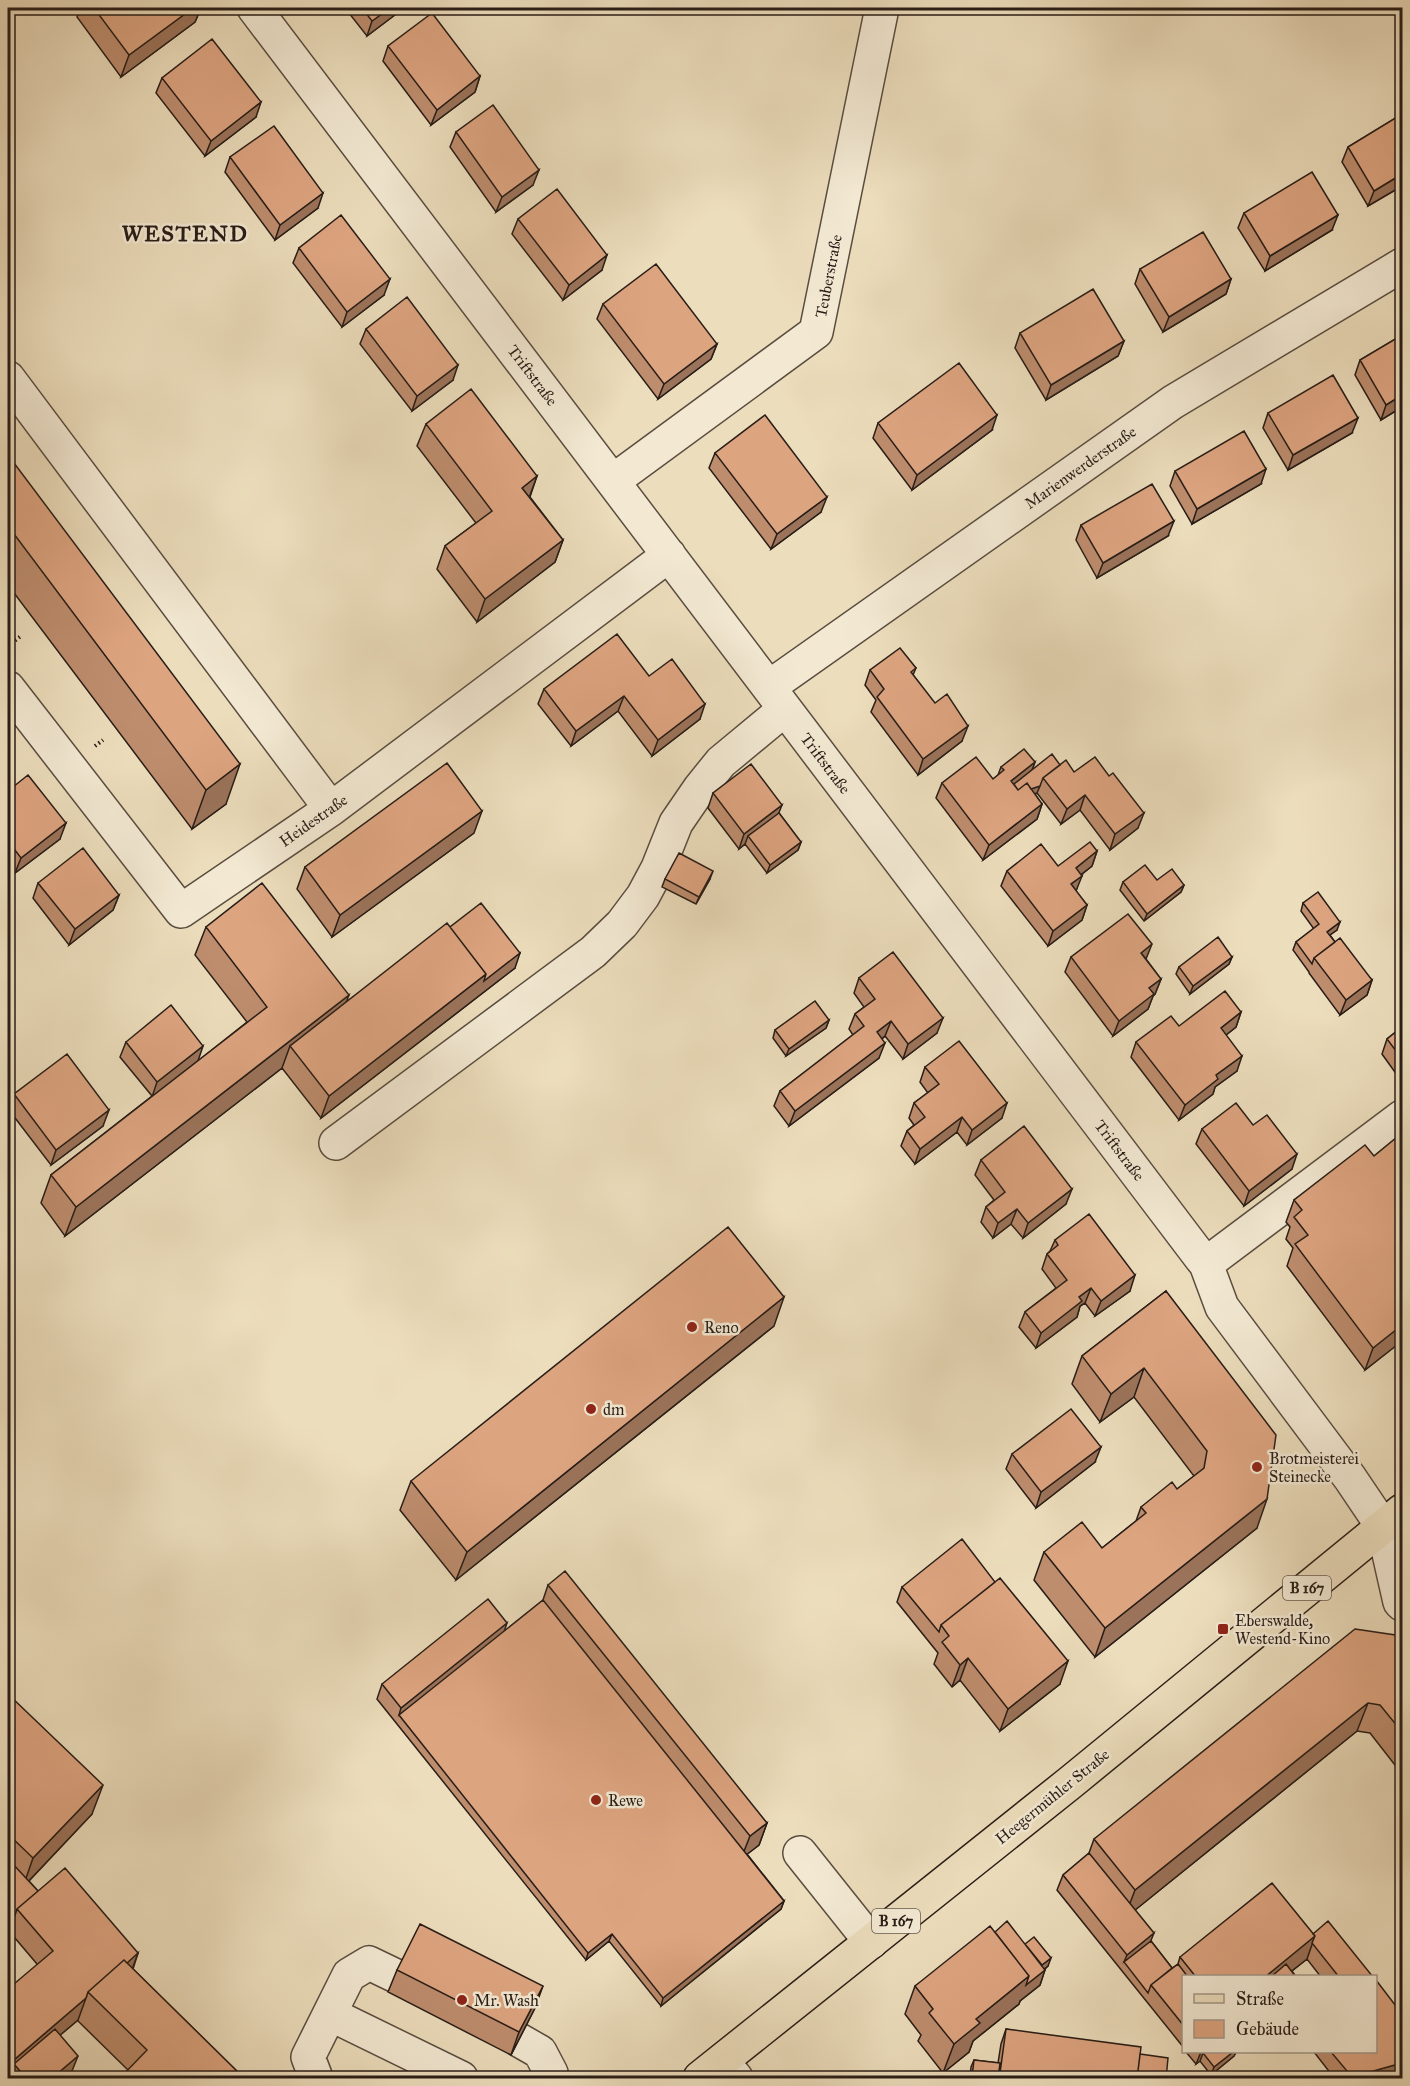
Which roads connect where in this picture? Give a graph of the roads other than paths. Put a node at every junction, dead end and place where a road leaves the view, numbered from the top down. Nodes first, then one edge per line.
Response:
1 (254, 8) edge
2 (882, 8) edge
3 (1402, 265) edge
4 (8, 378) edge
5 (613, 482) junction
6 (669, 555) junction
7 (8, 688) edge
8 (777, 698) junction
9 (331, 809) junction
10 (1402, 1117) edge
11 (336, 1143) dead end
12 (1206, 1264) junction
13 (1393, 1519) edge
14 (1402, 1604) edge
15 (800, 1853) dead end
16 (871, 1941) junction
17 (396, 1976) dead end
18 (330, 2014) junction
19 (519, 2040) edge
20 (719, 2073) edge
21 (316, 2079) edge
22 (461, 2079) edge
23 (548, 2079) edge

1 - 5 street, Triftstraße
2 - 5 street, Teuberstraße
3 - 8 street, Marienwerderstraße
4 - 9 street
5 - 6 street, Triftstraße
6 - 8 street, Triftstraße
6 - 9 street, Heidestraße
7 - 9 street, Heidestraße
8 - 11 street, Marienwerderstraße
8 - 12 street, Triftstraße
10 - 12 street
12 - 13 street, Triftstraße
13 - 14 street
13 - 16 main road, Heegermühler Straße / B 167
15 - 16 street
16 - 20 main road, Heegermühler Straße / B 167
17 - 18 street
18 - 21 street
18 - 22 street
19 - 23 street

